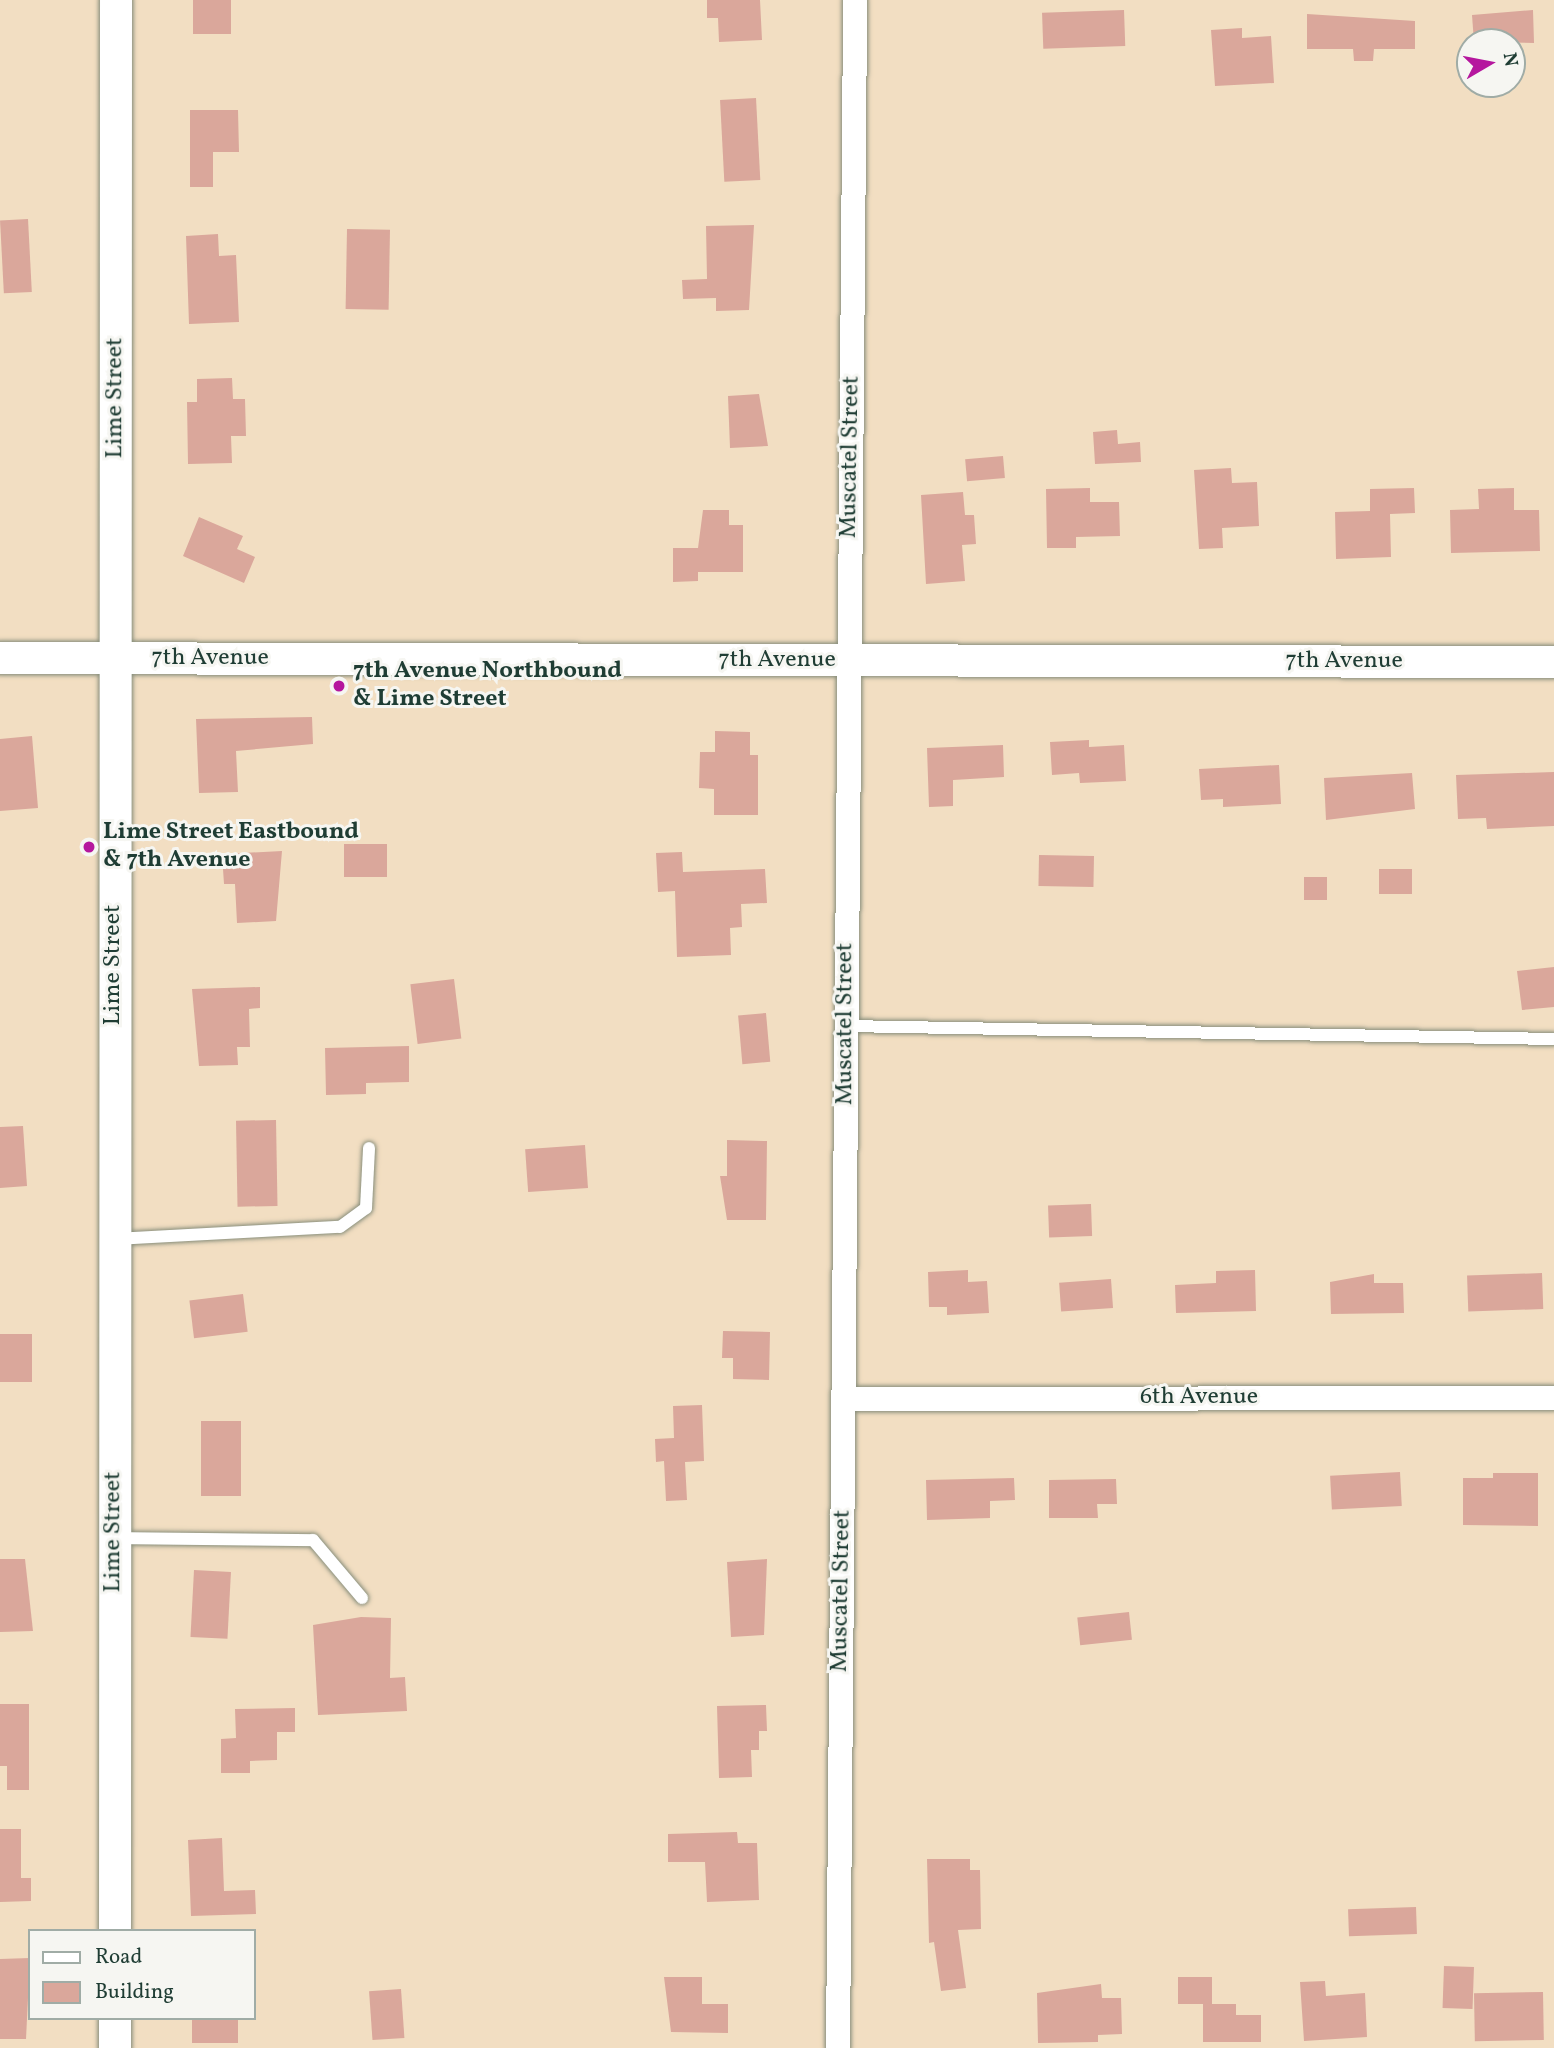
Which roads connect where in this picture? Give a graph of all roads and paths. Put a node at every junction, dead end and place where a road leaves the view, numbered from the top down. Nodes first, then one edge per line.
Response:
1 (116, 0) edge
2 (855, 0) edge
3 (0, 658) edge
4 (114, 658) junction
5 (849, 661) junction
6 (1554, 662) edge
7 (846, 1027) junction
8 (1554, 1040) edge
9 (369, 1148) dead end
10 (114, 1239) junction
11 (1554, 1398) edge
12 (844, 1399) junction
13 (114, 1538) junction
14 (362, 1598) dead end
15 (115, 1929) edge
16 (115, 2020) edge
17 (115, 2048) edge
18 (838, 2048) edge

1 - 4 street, Lime Street
2 - 5 street, Muscatel Street
3 - 4 street, 7th Avenue
4 - 5 street, 7th Avenue
4 - 10 street, Lime Street
5 - 6 street, 7th Avenue
5 - 7 street, Muscatel Street
7 - 8 lane
7 - 12 street, Muscatel Street
9 - 10 lane
10 - 13 street, Lime Street
11 - 12 street, 6th Avenue
12 - 18 street, Muscatel Street
13 - 14 lane
13 - 15 street, Lime Street
16 - 17 street

